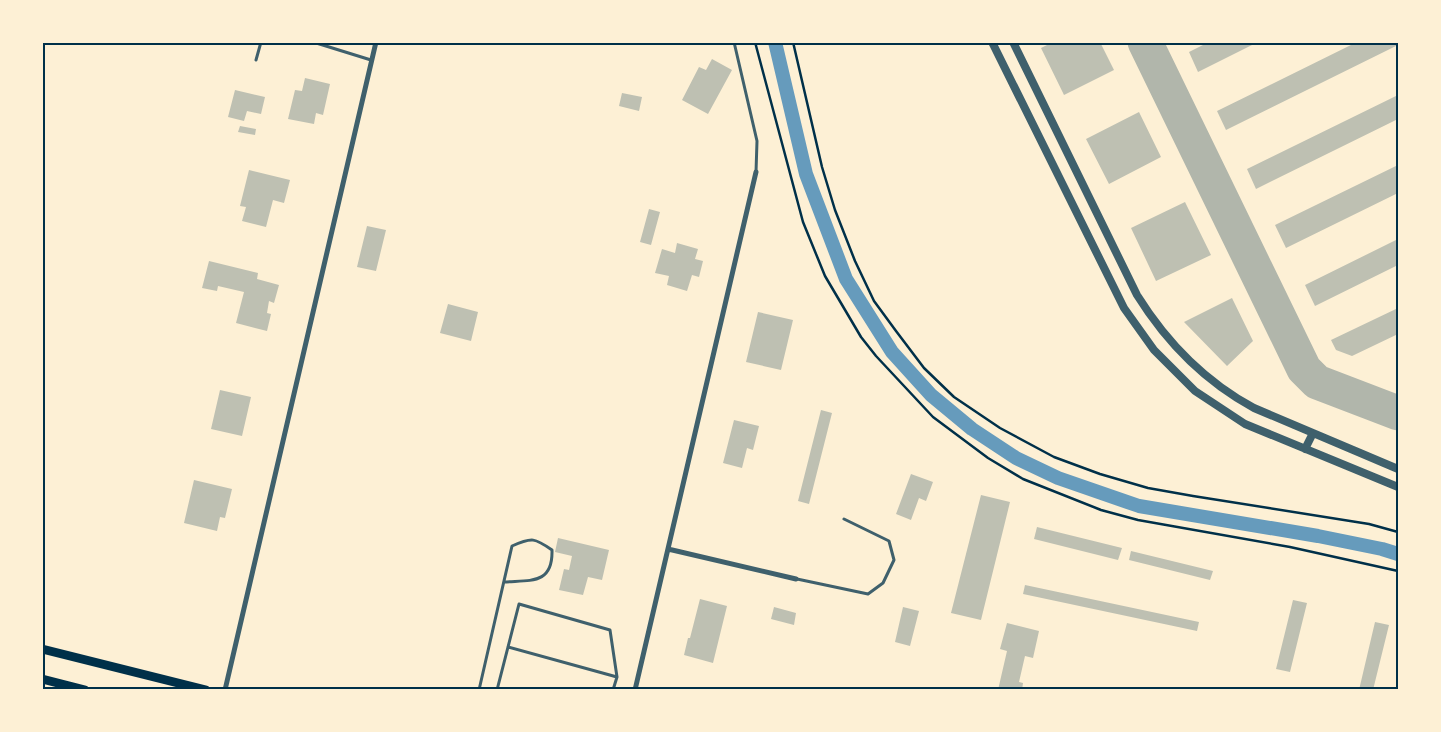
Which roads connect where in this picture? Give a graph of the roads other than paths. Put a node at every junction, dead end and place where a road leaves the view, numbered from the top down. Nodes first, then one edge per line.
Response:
1 (261, 42) edge
2 (313, 42) edge
3 (376, 42) edge
4 (734, 42) edge
5 (992, 42) edge
6 (1012, 42) edge
7 (256, 60) dead end
8 (372, 60) junction
9 (756, 172) joint
10 (1313, 433) junction
11 (1305, 449) junction
12 (1398, 468) edge
13 (1398, 487) edge
14 (844, 519) dead end
15 (668, 549) junction
16 (796, 579) joint
17 (504, 582) junction
18 (508, 647) junction
19 (42, 649) edge
20 (616, 677) junction
21 (42, 679) edge
22 (85, 690) edge
23 (206, 690) edge
24 (225, 690) edge
25 (479, 690) edge
26 (497, 690) edge
27 (613, 690) edge
28 (635, 690) edge

1 - 7 lane
2 - 8 lane
3 - 8 street
4 - 9 lane
5 - 11 street
6 - 10 street
8 - 24 street
9 - 15 street
10 - 11 street
10 - 12 street
11 - 13 street
14 - 16 lane
15 - 16 street
15 - 28 street
17 - 17 lane
17 - 25 lane
18 - 20 lane
18 - 20 lane
18 - 26 lane
19 - 23 main road
20 - 27 lane
21 - 22 main road

